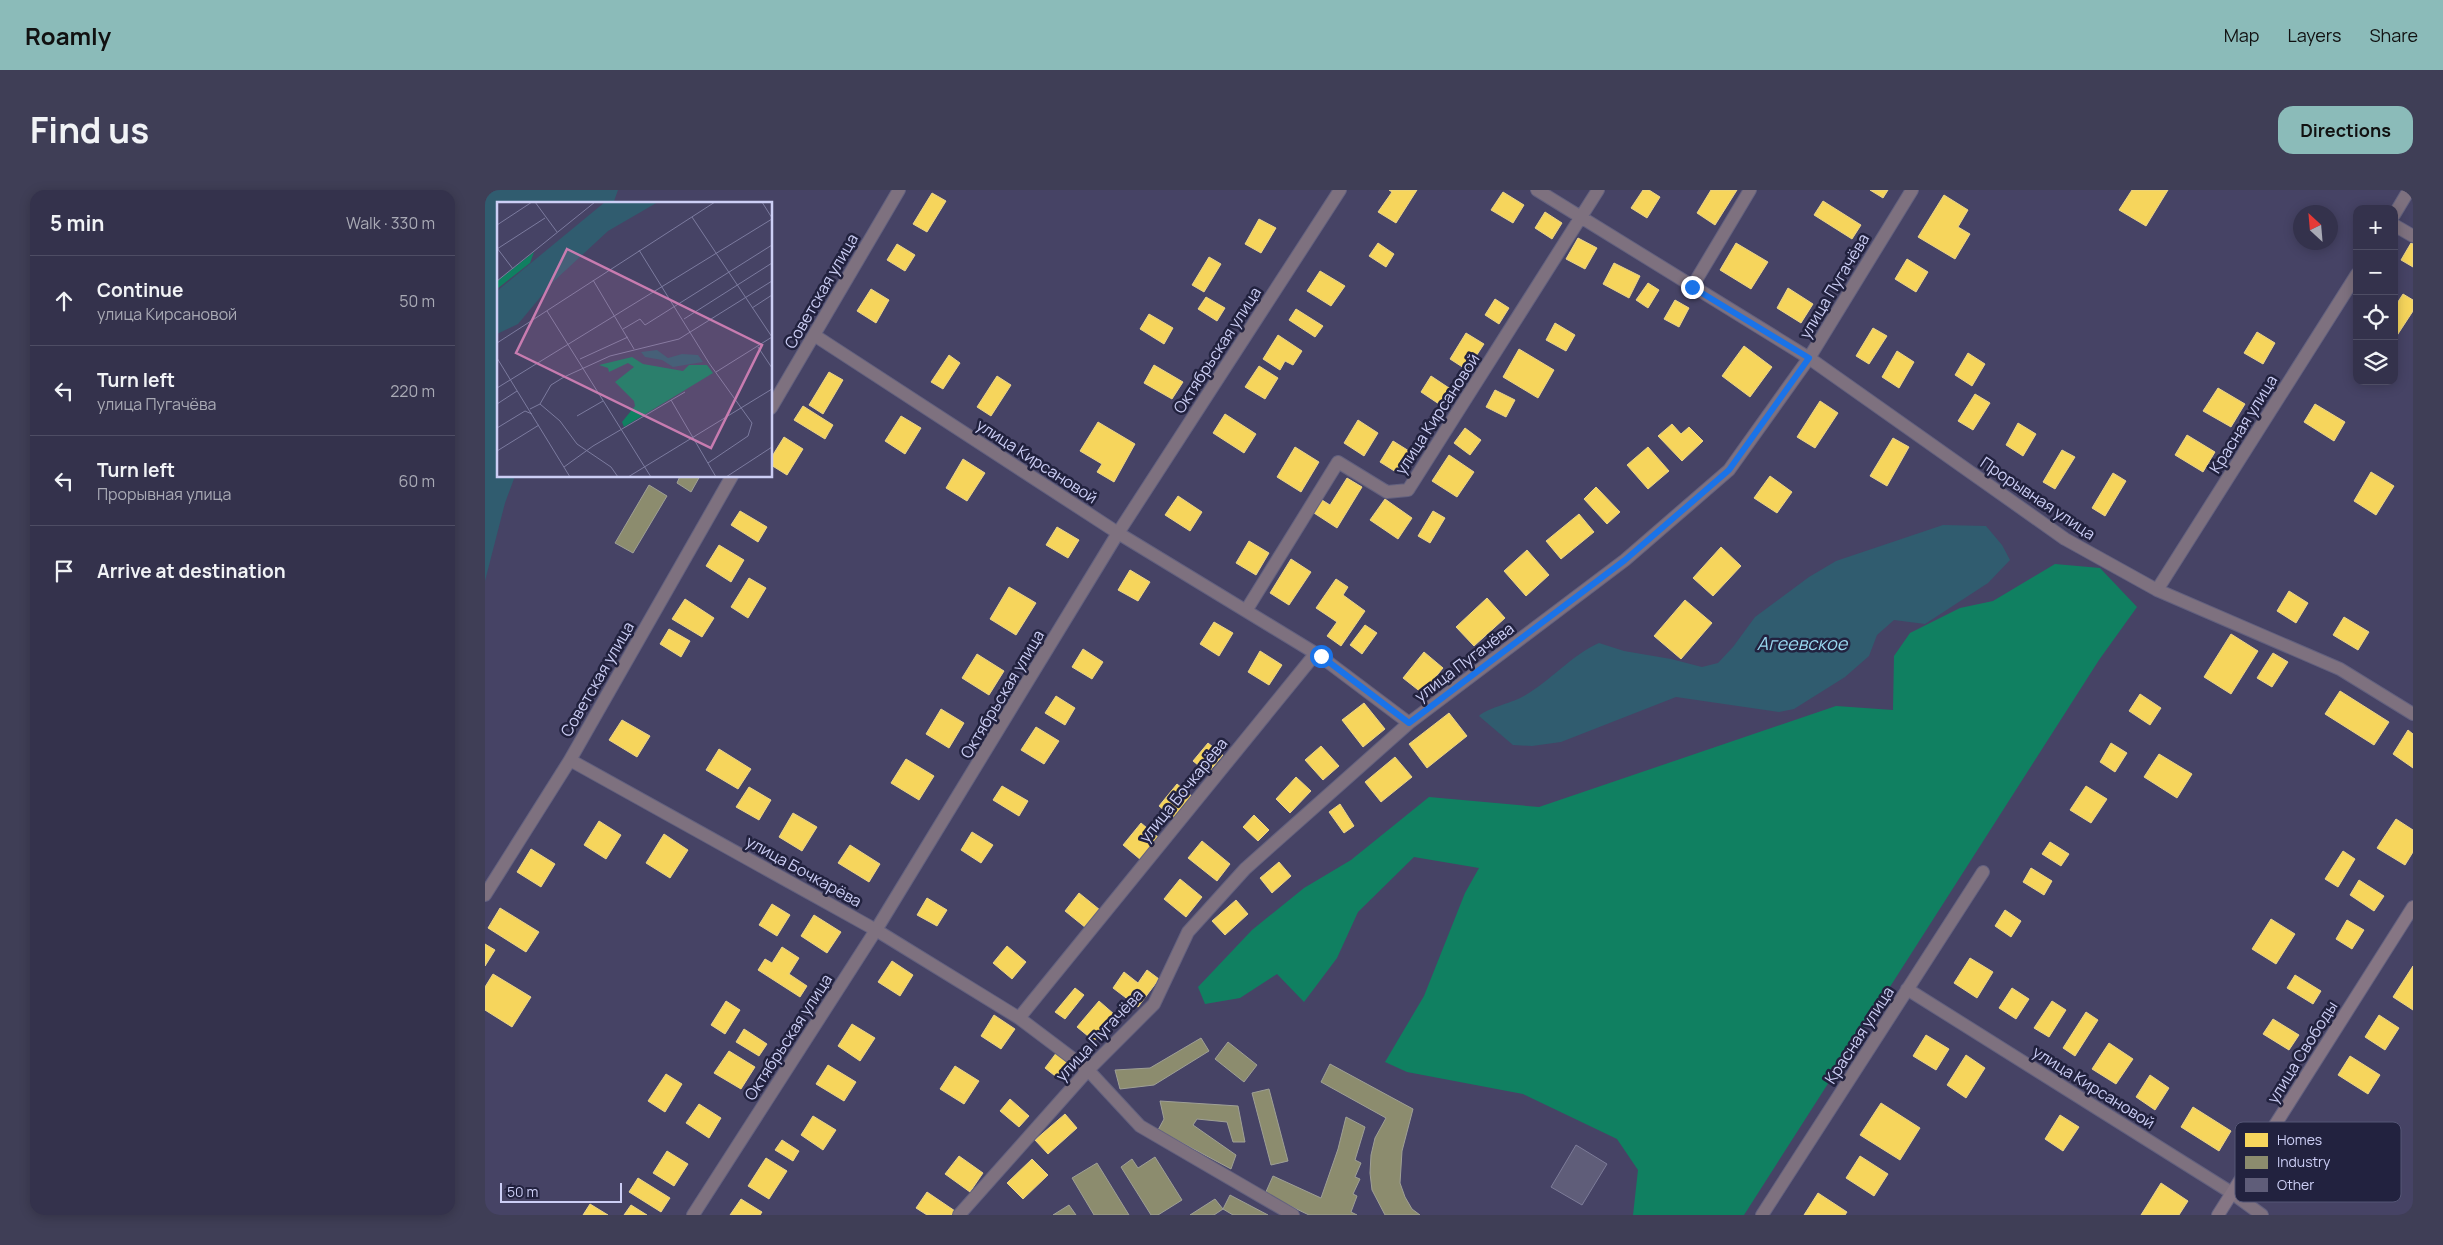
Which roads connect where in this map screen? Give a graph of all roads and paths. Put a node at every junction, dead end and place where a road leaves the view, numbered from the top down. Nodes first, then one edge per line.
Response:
1 (899, 190) edge
2 (1340, 190) edge
3 (1537, 190) edge
4 (1598, 190) edge
5 (1750, 190) edge
6 (1912, 190) edge
7 (2409, 190) edge
8 (2398, 208) edge
9 (1581, 218) junction
10 (2398, 227) edge
11 (2413, 236) edge
12 (2353, 280) edge
13 (1692, 287) junction
14 (813, 335) junction
15 (1809, 358) junction
16 (773, 405) edge
17 (731, 478) edge
18 (1118, 533) junction
19 (2157, 590) junction
20 (1247, 609) junction
21 (1316, 653) junction
22 (2413, 714) edge
23 (1409, 723) junction
24 (570, 760) junction
25 (1983, 872) dead end
26 (485, 895) edge
27 (2413, 907) edge
28 (876, 930) junction
29 (1907, 989) junction
30 (1019, 1018) junction
31 (1088, 1070) junction
32 (2277, 1122) edge
33 (2235, 1188) edge
34 (2232, 1193) junction
35 (2235, 1195) edge
36 (2245, 1202) edge
37 (693, 1215) edge
38 (959, 1215) edge
39 (1293, 1215) edge
40 (1762, 1215) edge
41 (2218, 1215) edge
42 (2263, 1215) edge

1 - 14 street, Советская улица
2 - 18 street, Октябрьская улица
3 - 9 street, Прорывная улица
4 - 9 street
5 - 13 street
6 - 15 street, улица Пугачёва
7 - 8 street
9 - 13 street, Прорывная улица
9 - 20 street, улица Кирсановой
10 - 11 street
12 - 19 street, Красная улица
13 - 15 street, Прорывная улица
14 - 16 street, Советская улица
14 - 18 street, улица Кирсановой
15 - 19 street, Прорывная улица
15 - 23 street, улица Пугачёва
17 - 24 street, Советская улица
18 - 20 street, улица Кирсановой
18 - 28 street, Октябрьская улица
19 - 22 street, Прорывная улица
20 - 21 street, улица Кирсановой
21 - 23 street, улица Кирсановой
21 - 30 street, улица Бочкарёва
23 - 31 street, улица Пугачёва
24 - 26 street, Советская улица
24 - 28 street, улица Бочкарёва
25 - 29 street, Красная улица
27 - 32 main road, улица Свободы
28 - 30 street, улица Бочкарёва
28 - 37 street, Октябрьская улица
29 - 34 street, улица Кирсановой
29 - 40 street, Красная улица
30 - 31 street, улица Бочкарёва
31 - 38 street, улица Пугачёва
31 - 39 street, улица Бочкарёва
33 - 34 main road, улица Свободы
34 - 35 street, улица Кирсановой
34 - 41 main road, улица Свободы
36 - 42 street, улица Кирсановой

